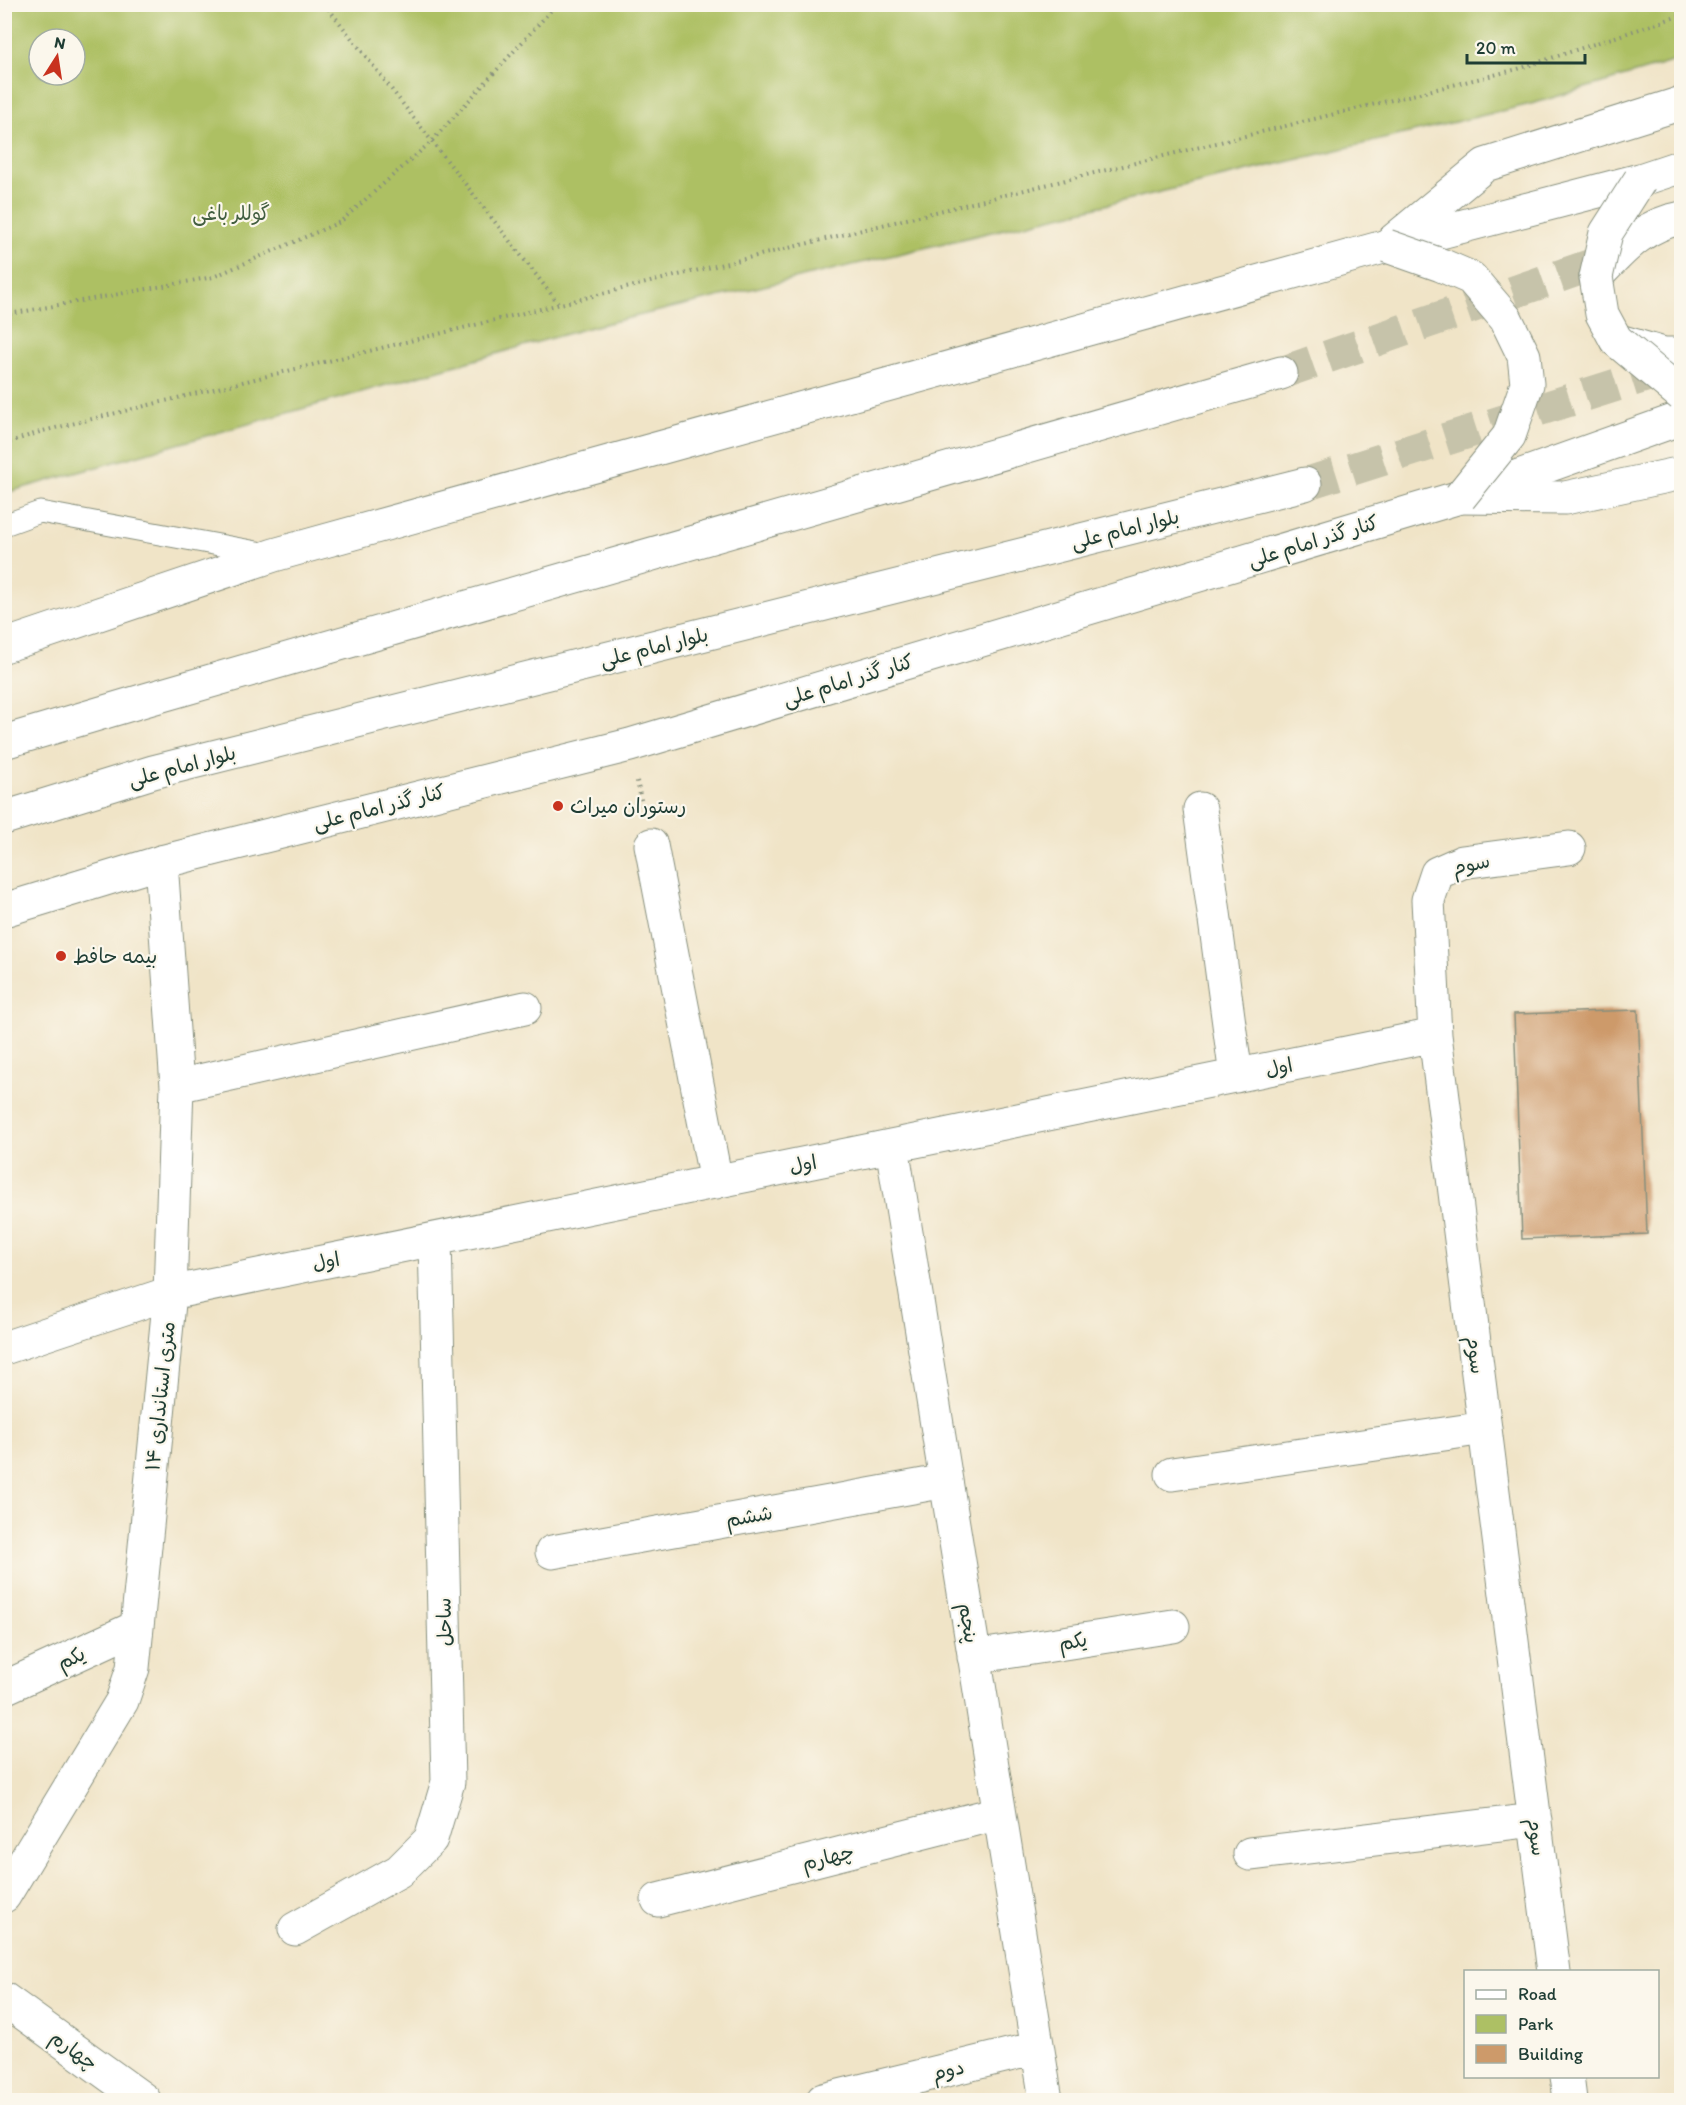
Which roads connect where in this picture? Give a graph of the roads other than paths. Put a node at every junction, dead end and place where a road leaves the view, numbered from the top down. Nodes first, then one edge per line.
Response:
1 (1682, 103) edge
2 (1682, 166) edge
3 (1641, 180) junction
4 (1682, 218) edge
5 (1387, 246) junction
6 (1596, 277) junction
7 (1616, 340) junction
8 (1682, 354) edge
9 (1281, 374) tunnel mouth
10 (1682, 395) edge
11 (1682, 418) edge
12 (1682, 473) edge
13 (1305, 484) tunnel mouth
14 (1460, 497) junction
15 (4, 525) edge
16 (274, 555) junction
17 (4, 646) edge
18 (4, 742) edge
19 (1200, 809) dead end
20 (4, 818) edge
21 (651, 845) road end
22 (1569, 848) dead end
23 (161, 862) junction
24 (4, 910) edge
25 (525, 1008) dead end
26 (1435, 1035) junction
27 (1236, 1076) junction
28 (177, 1086) junction
29 (892, 1146) junction
30 (716, 1182) junction
31 (435, 1239) junction
32 (170, 1293) junction
33 (4, 1348) edge
34 (1485, 1428) junction
35 (1172, 1474) dead end
36 (946, 1481) junction
37 (552, 1552) dead end
38 (1173, 1626) dead end
39 (137, 1627) junction
40 (974, 1657) junction
41 (4, 1688) edge
42 (999, 1813) junction
43 (1534, 1820) junction
44 (1250, 1854) dead end
45 (4, 1896) edge
46 (658, 1900) dead end
47 (295, 1929) dead end
48 (1554, 1970) edge
49 (4, 1999) edge
50 (1037, 2048) junction
51 (1567, 2078) edge
52 (144, 2100) edge
53 (823, 2100) edge
54 (1046, 2100) edge
55 (1570, 2100) edge

1 - 5 main road
2 - 3 main road
3 - 5 main road
3 - 6 main road, bridge
4 - 6 main road
5 - 14 main road, bridge
5 - 16 main road
6 - 7 main road, bridge
7 - 8 main road
7 - 10 main road, bridge
9 - 18 main road
11 - 14 main road, کنار گذر امام علی
12 - 14 main road
13 - 20 main road, بلوار امام علی
14 - 23 main road, کنار گذر امام علی
15 - 16 lane
16 - 17 main road
19 - 27 main road
21 - 30 main road
22 - 26 main road, سوم
23 - 24 main road, کنار گذر امام علی
23 - 28 main road, ۱۴ متری استانداری
25 - 28 main road
26 - 27 main road, اول
26 - 34 main road, سوم
27 - 29 main road, اول
28 - 32 main road, ۱۴ متری استانداری
29 - 30 main road, اول
29 - 36 main road, پنجم
30 - 31 main road, اول
31 - 32 main road, اول
31 - 47 main road, ساحل
32 - 33 main road, اول
32 - 39 main road, ۱۴ متری استانداری
34 - 35 main road
34 - 43 main road, سوم
36 - 37 main road, ششم
36 - 40 main road, پنجم
38 - 40 main road, یکم
39 - 41 main road, یکم
39 - 45 main road, ۱۴ متری استانداری
40 - 42 main road, پنجم
42 - 46 main road, چهارم
42 - 50 main road, پنجم
43 - 44 main road
43 - 48 main road, سوم
49 - 52 main road, چهارم
50 - 53 main road, دوم
50 - 54 main road, پنجم
51 - 55 main road

